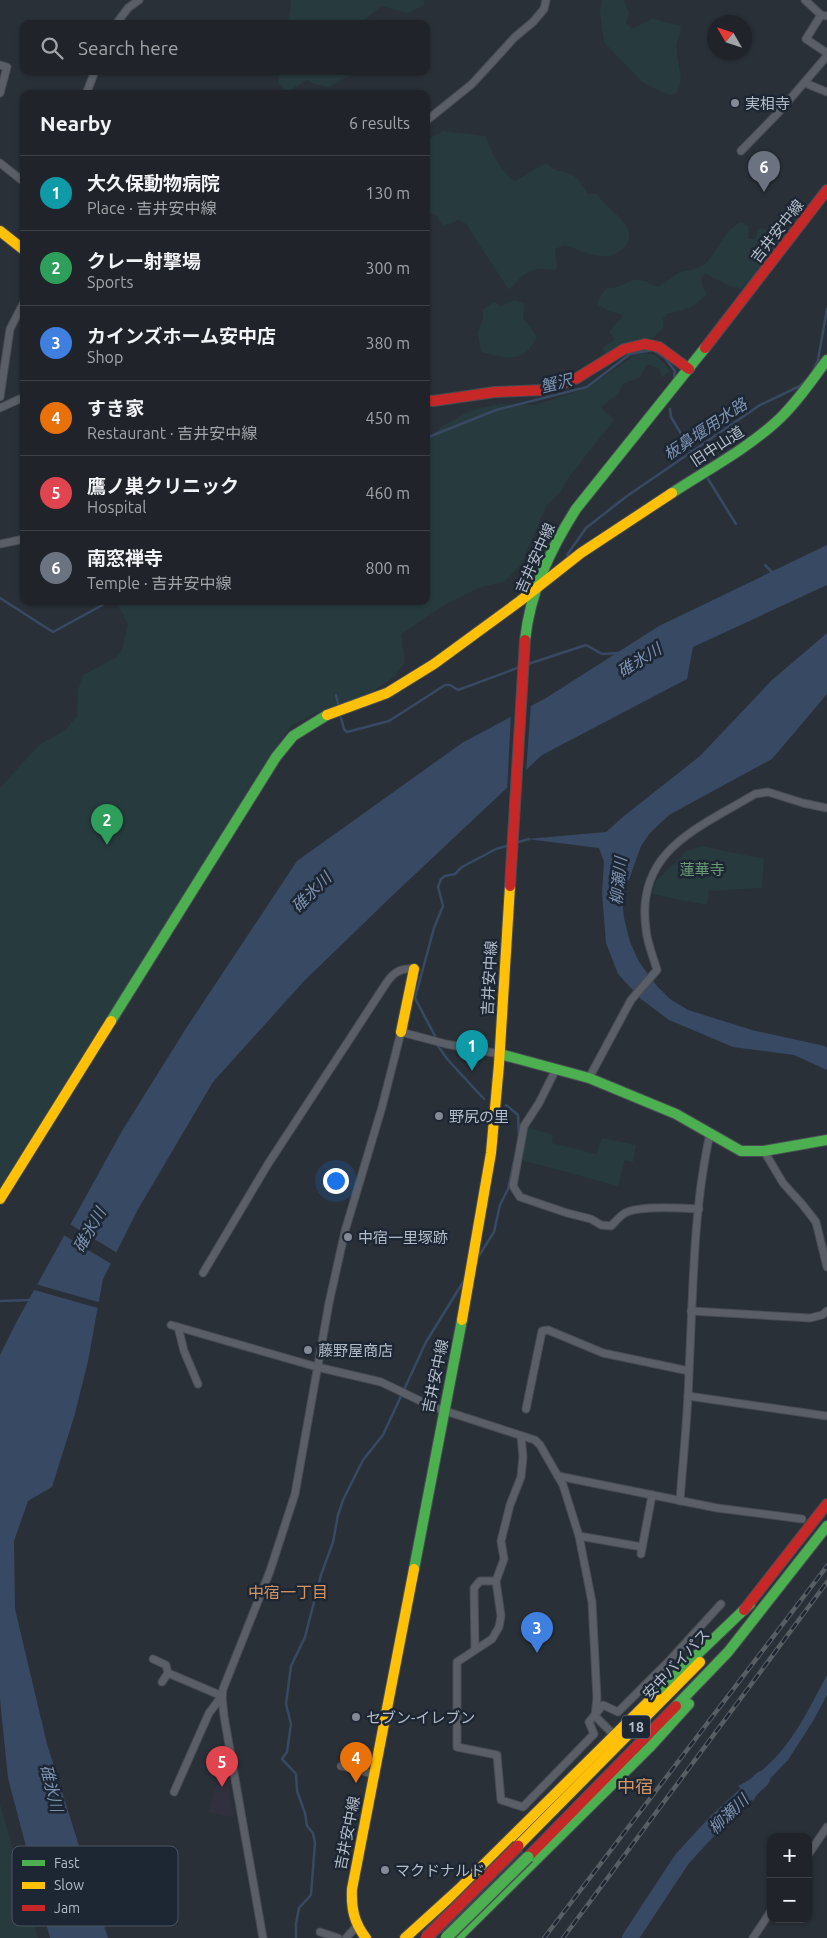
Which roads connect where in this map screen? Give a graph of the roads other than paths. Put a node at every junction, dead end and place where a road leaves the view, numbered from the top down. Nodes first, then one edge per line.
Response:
1 (139, 0) edge
2 (546, 0) edge
3 (805, 0) edge
4 (824, 15) edge
5 (119, 20) edge
6 (827, 54) edge
7 (0, 65) edge
8 (93, 75) edge
9 (805, 83) junction
10 (88, 90) edge
11 (827, 92) edge
12 (0, 93) edge
13 (430, 118) edge
14 (741, 151) dead end
15 (0, 162) edge
16 (20, 179) edge
17 (827, 190) edge
18 (2, 236) edge
19 (20, 247) edge
20 (20, 310) edge
21 (827, 360) edge
22 (689, 369) junction
23 (0, 397) edge
24 (20, 399) edge
25 (430, 401) edge
26 (0, 408) edge
27 (20, 541) edge
28 (0, 544) edge
29 (534, 590) junction
30 (827, 808) edge
31 (414, 969) joint
32 (401, 1032) junction
33 (500, 1054) junction
34 (556, 1069) junction
35 (589, 1078) junction
36 (710, 1134) junction
37 (827, 1140) edge
38 (764, 1151) junction
39 (0, 1199) edge
40 (699, 1209) junction
41 (827, 1266) edge
42 (203, 1273) dead end
43 (691, 1311) junction
44 (827, 1311) edge
45 (317, 1367) junction
46 (689, 1371) junction
47 (198, 1384) dead end
48 (688, 1396) junction
49 (526, 1409) dead end
50 (444, 1411) junction
51 (827, 1416) edge
52 (521, 1436) junction
53 (558, 1476) junction
54 (652, 1495) junction
55 (680, 1501) junction
56 (827, 1504) edge
57 (802, 1519) dead end
58 (827, 1526) edge
59 (579, 1536) junction
60 (496, 1581) junction
61 (721, 1604) dead end
62 (750, 1604) junction
63 (475, 1648) junction
64 (728, 1652) junction
65 (153, 1659) dead end
66 (168, 1673) junction
67 (162, 1682) dead end
68 (222, 1696) junction
69 (595, 1716) junction
70 (614, 1735) junction
71 (341, 1766) dead end
72 (374, 1774) junction
73 (174, 1792) dead end
74 (827, 1827) edge
75 (812, 1849) edge
76 (459, 1889) junction
77 (485, 1912) junction
78 (767, 1917) edge
79 (357, 1926) junction
80 (320, 1932) dead end
81 (263, 1938) edge
82 (338, 1938) edge
83 (346, 1938) edge
84 (366, 1938) edge
85 (405, 1938) edge
86 (426, 1938) edge
87 (446, 1938) edge
88 (457, 1938) edge
89 (753, 1938) edge

1 - 5 street
2 - 13 street
3 - 4 street
4 - 6 street
6 - 9 street
7 - 12 street
8 - 10 street
9 - 11 street
9 - 14 street
15 - 16 street
17 - 22 main road, 吉井安中線
18 - 19 main road
20 - 23 street
21 - 29 main road, 旧中山道
22 - 25 main road
22 - 29 main road, 吉井安中線
24 - 26 street
27 - 28 street
29 - 33 main road, 吉井安中線
29 - 39 main road, 旧中山道
30 - 35 street
31 - 32 main road
31 - 42 street
32 - 33 street
32 - 45 street
33 - 34 main road
33 - 50 main road, 吉井安中線
34 - 35 main road
34 - 40 street
35 - 36 main road
36 - 38 main road
36 - 40 street
37 - 38 main road
38 - 41 street
40 - 43 street
43 - 44 street
43 - 46 street
45 - 47 street
45 - 50 street
45 - 68 street
46 - 48 street
46 - 49 street
48 - 51 street
48 - 55 street
50 - 52 street
50 - 72 main road, 吉井安中線
52 - 53 street
52 - 60 street
53 - 54 street
53 - 59 street
54 - 55 street
54 - 59 street
55 - 57 street
56 - 62 main road, 安中バイパス / 18
58 - 64 main road, 安中バイパス / 18
59 - 69 street
60 - 63 street
60 - 63 street
61 - 69 street
62 - 70 main road
62 - 86 main road, 安中バイパス / 18, bridge
63 - 69 street
64 - 77 main road
64 - 87 main road, 安中バイパス / 18, bridge
65 - 66 street
66 - 67 street
66 - 68 street
68 - 73 street
68 - 81 street
69 - 70 street
70 - 76 main road
71 - 72 street
72 - 79 main road, 吉井安中線
74 - 75 street
76 - 77 main road
76 - 85 main road
77 - 88 main road
78 - 89 street
79 - 83 street
79 - 84 main road, 吉井安中線
80 - 82 street

